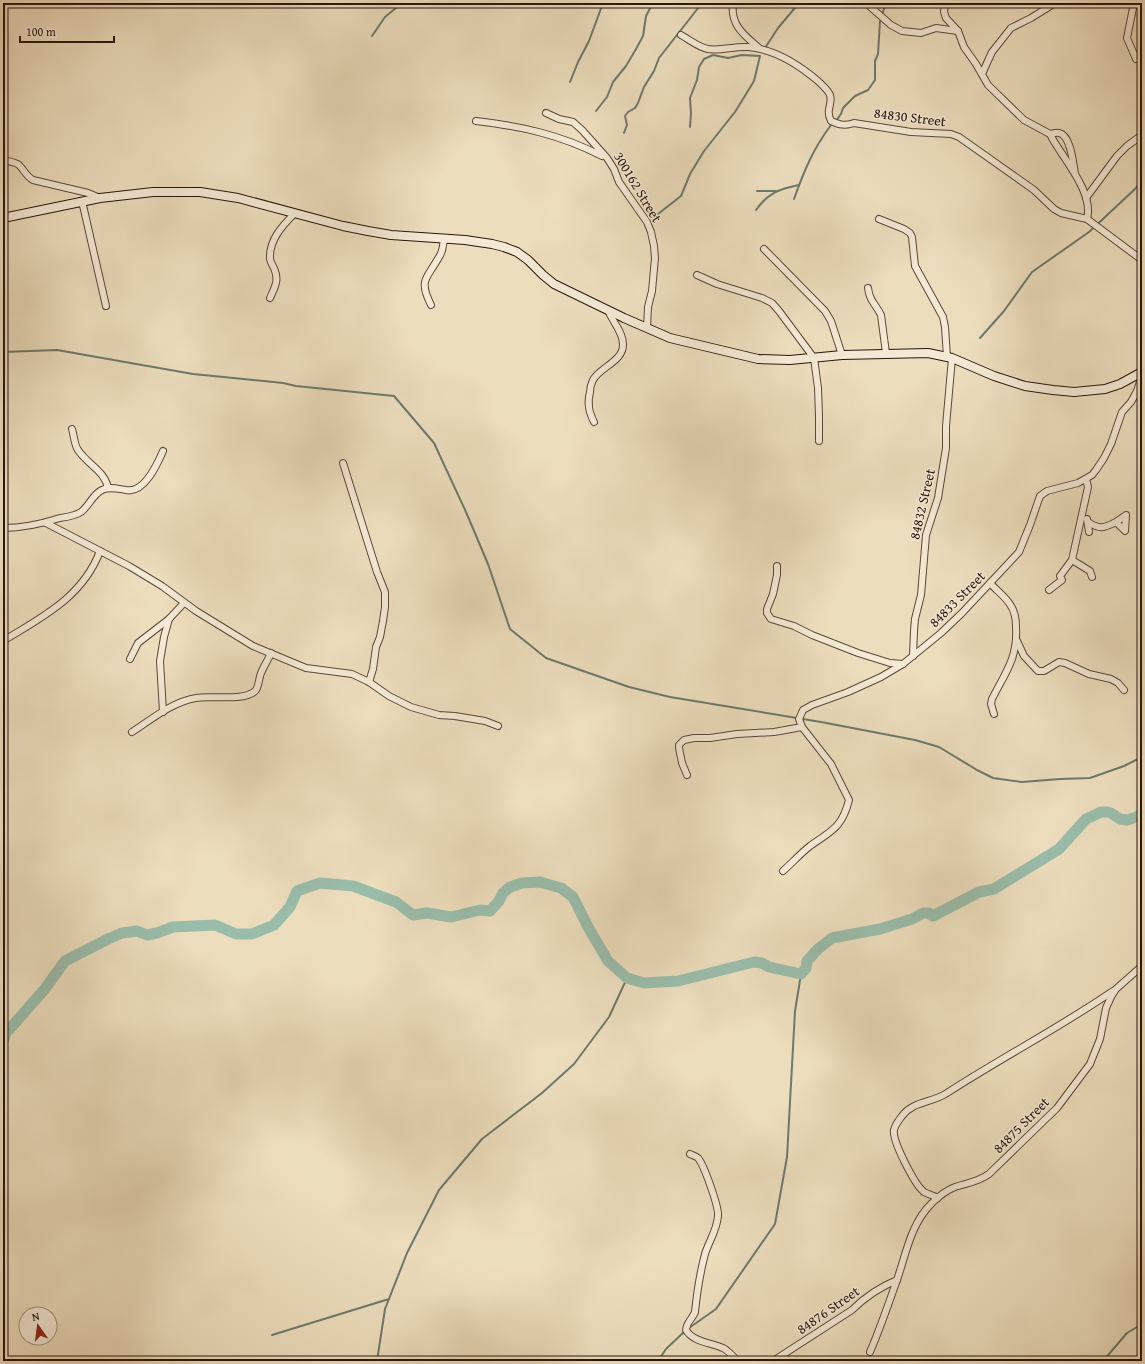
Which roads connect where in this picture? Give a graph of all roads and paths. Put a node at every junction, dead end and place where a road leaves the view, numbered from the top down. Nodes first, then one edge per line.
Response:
1 (733, 3) edge
2 (866, 3) edge
3 (945, 3) edge
4 (1054, 3) edge
5 (1134, 3) edge
6 (958, 31) junction
7 (681, 35) dead end
8 (759, 48) junction
9 (1136, 59) dead end
10 (982, 74) junction
11 (546, 113) dead end
12 (476, 121) dead end
13 (1050, 134) junction
14 (1142, 135) edge
15 (608, 158) junction
16 (3, 160) edge
17 (1075, 174) junction
18 (100, 198) junction
19 (1086, 198) junction
20 (82, 201) junction
21 (295, 213) junction
22 (3, 218) edge
23 (879, 219) dead end
24 (1087, 220) junction
25 (444, 239) junction
26 (764, 249) dead end
27 (1142, 260) edge
28 (697, 275) dead end
29 (868, 288) dead end
30 (270, 298) dead end
31 (431, 305) dead end
32 (106, 306) dead end
33 (608, 310) junction
34 (647, 328) junction
35 (886, 353) junction
36 (842, 355) junction
37 (950, 357) junction
38 (814, 358) junction
39 (1142, 372) edge
40 (1142, 376) edge
41 (594, 422) dead end
42 (72, 428) dead end
43 (819, 441) dead end
44 (163, 451) dead end
45 (343, 463) dead end
46 (1086, 479) junction
47 (108, 488) junction
48 (1082, 511) junction
49 (1088, 522) junction
50 (1116, 522) dead end
51 (46, 523) junction
52 (3, 528) edge
53 (1089, 532) dead end
54 (100, 551) junction
55 (1072, 560) junction
56 (777, 566) dead end
57 (1092, 577) dead end
58 (990, 583) junction
59 (1049, 590) dead end
60 (184, 603) junction
61 (169, 619) junction
62 (3, 641) edge
63 (1017, 641) junction
64 (271, 653) junction
65 (913, 656) junction
66 (130, 659) dead end
67 (902, 664) junction
68 (369, 682) junction
69 (1124, 690) dead end
70 (163, 712) junction
71 (994, 714) dead end
72 (498, 726) dead end
73 (802, 727) junction
74 (132, 732) dead end
75 (687, 775) dead end
76 (783, 871) dead end
77 (1142, 966) edge
78 (1116, 989) junction
79 (690, 1154) dead end
80 (938, 1198) junction
81 (897, 1280) junction
82 (870, 1352) dead end
83 (738, 1361) edge
84 (773, 1361) edge

1 - 8 street
2 - 6 street
3 - 6 street
4 - 10 street
5 - 9 street
6 - 10 street
7 - 8 street, 84830 Street
8 - 24 street, 84830 Street
10 - 13 street
11 - 15 street, 300162 Street
12 - 15 street
13 - 17 street
13 - 17 street
14 - 19 street
15 - 34 street, 300162 Street
16 - 18 street
17 - 19 street
18 - 20 street
18 - 21 street
19 - 24 street
20 - 22 street
20 - 32 street
21 - 25 street
21 - 30 street
23 - 37 street, 84832 Street
24 - 27 street, 84830 Street
25 - 31 street
25 - 33 street
26 - 36 street
28 - 38 street
29 - 35 street
33 - 34 street
33 - 41 street
34 - 38 street
35 - 36 street
35 - 37 street
36 - 38 street
37 - 39 street
37 - 65 street, 84832 Street
38 - 43 street
40 - 46 street, 84833 Street
42 - 47 street
44 - 47 street
45 - 68 street
46 - 48 street
46 - 58 street, 84833 Street
47 - 51 street
48 - 49 street
48 - 55 street
49 - 50 street
49 - 53 street
51 - 52 street
51 - 54 street
54 - 60 street
54 - 62 street
55 - 57 street
55 - 59 street
56 - 67 street
58 - 63 street
58 - 65 street, 84833 Street
60 - 61 street
60 - 64 street
61 - 66 street
61 - 70 street
63 - 69 street
63 - 71 street
64 - 68 street
64 - 70 street
65 - 67 street, 84833 Street
67 - 73 street, 84833 Street
68 - 72 street
70 - 74 street
73 - 75 street
73 - 76 street
77 - 78 street, 84875 Street
78 - 80 street, 84875 Street
78 - 80 street
79 - 83 street
80 - 81 street, 84875 Street
81 - 82 street, 84875 Street
81 - 84 street, 84876 Street

